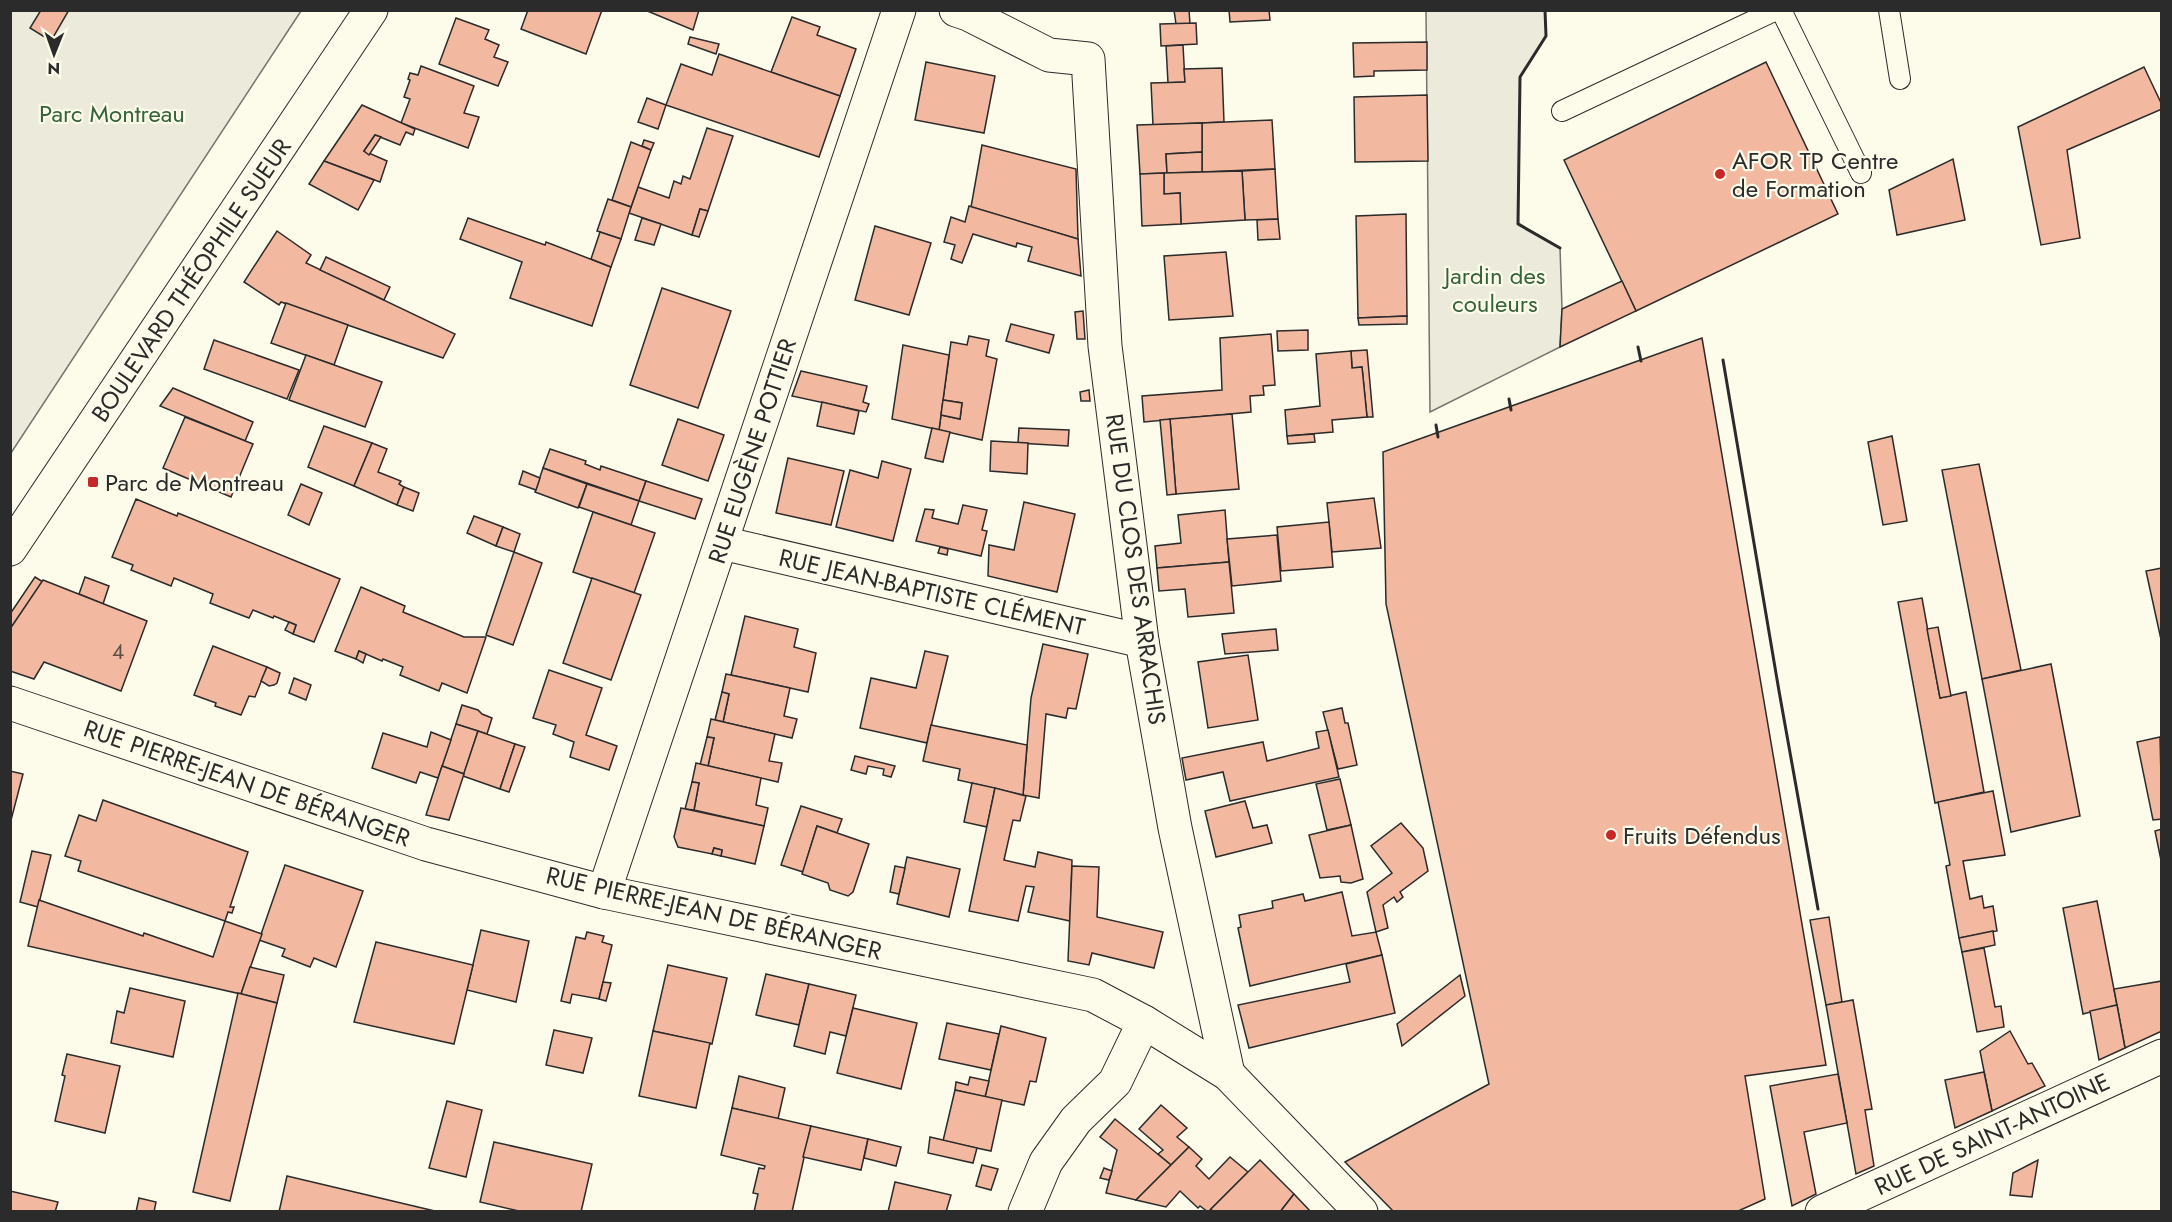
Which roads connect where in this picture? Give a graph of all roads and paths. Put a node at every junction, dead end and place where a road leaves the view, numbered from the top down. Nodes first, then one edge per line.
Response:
1 (371, 10) edge
2 (899, 10) edge
3 (1776, 10) edge
4 (1781, 10) edge
5 (1889, 10) edge
6 (965, 12) edge
7 (1900, 79) dead end
8 (1562, 111) dead end
9 (1861, 173) dead end
10 (722, 543) junction
11 (10, 549) edge
12 (1142, 641) junction
13 (10, 703) edge
14 (604, 892) junction
15 (1144, 1022) junction
16 (2162, 1056) edge
17 (1228, 1074) junction
18 (1025, 1212) edge
19 (1361, 1212) edge
20 (1822, 1212) edge

1 - 11 street, BOULEVARD THÉOPHILE SUEUR
2 - 10 street, RUE EUGÈNE POTTIER
3 - 8 lane
4 - 9 lane
5 - 7 lane
6 - 12 street, RUE DU CLOS DES ARRACHIS
10 - 12 street, RUE JEAN-BAPTISTE CLÉMENT
10 - 14 street, RUE EUGÈNE POTTIER
12 - 17 street, RUE DU CLOS DES ARRACHIS
13 - 14 street, RUE PIERRE-JEAN DE BÉRANGER
14 - 15 street, RUE PIERRE-JEAN DE BÉRANGER
15 - 17 street, RUE PIERRE-JEAN DE BÉRANGER
15 - 18 street
16 - 20 street, RUE DE SAINT-ANTOINE
17 - 19 street, RUE PIERRE-JEAN DE BÉRANGER

